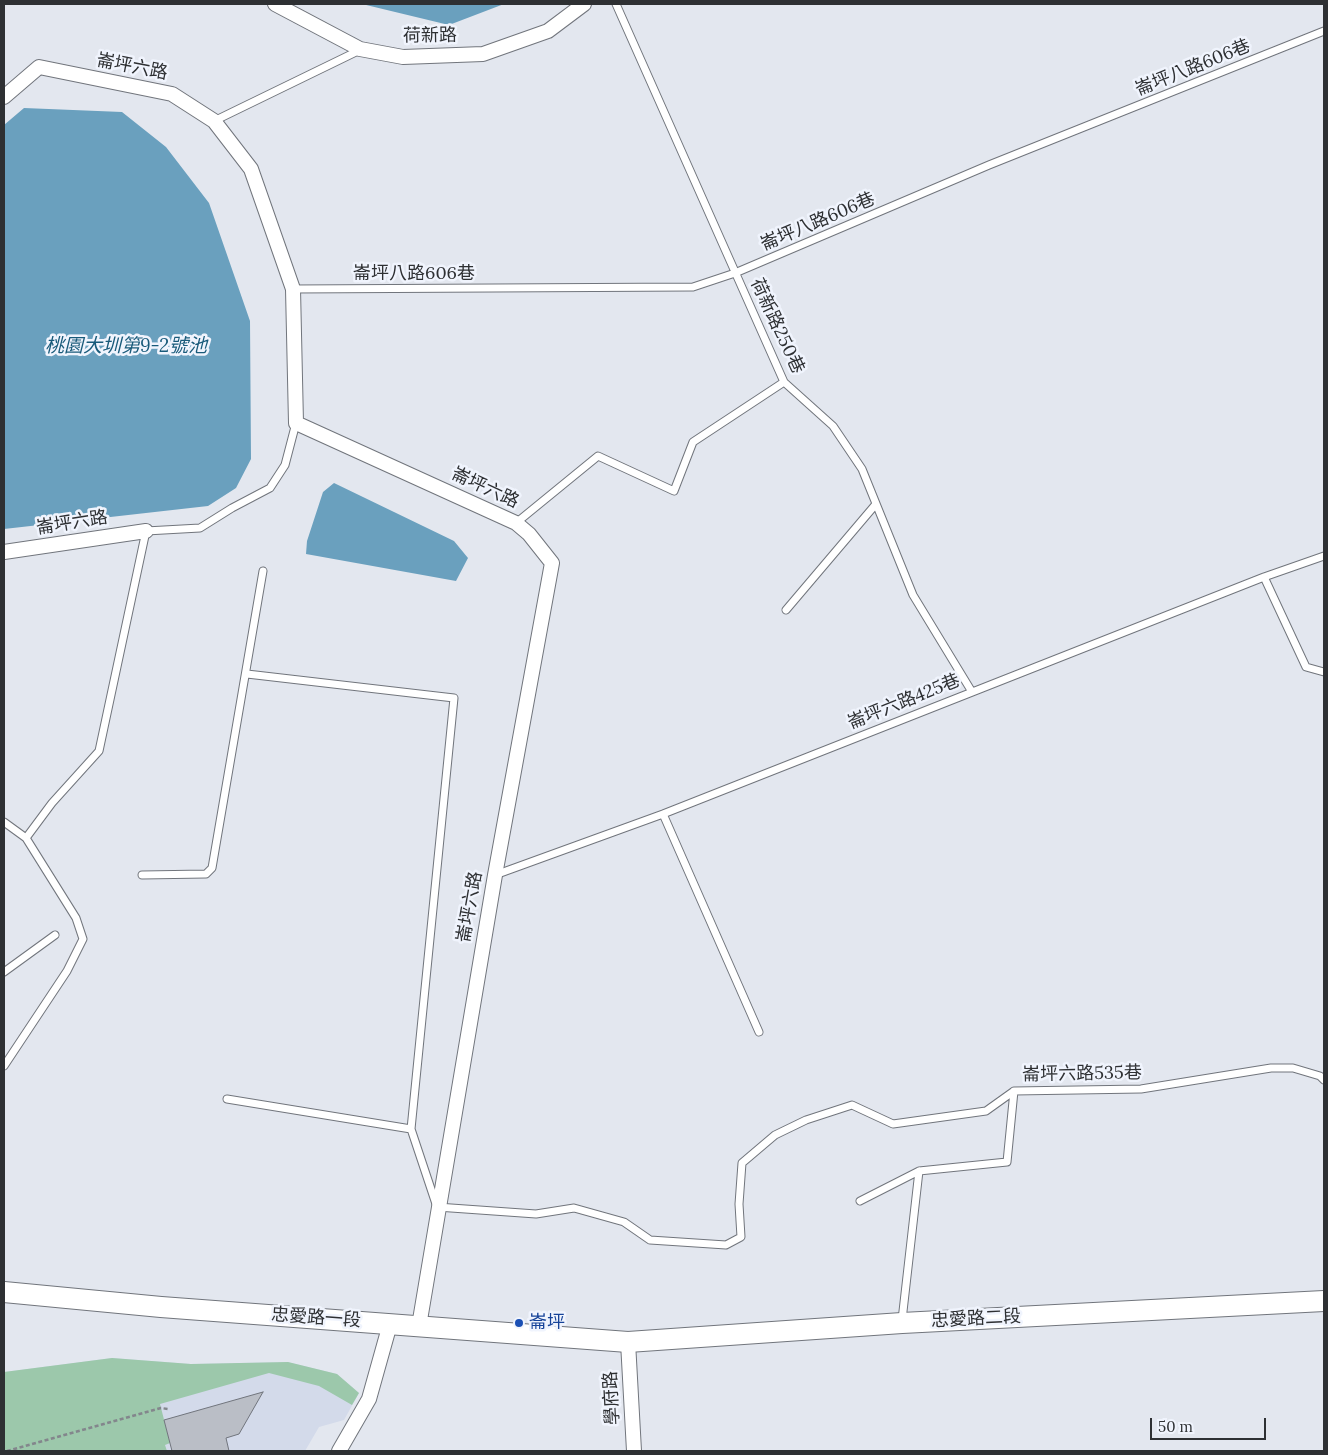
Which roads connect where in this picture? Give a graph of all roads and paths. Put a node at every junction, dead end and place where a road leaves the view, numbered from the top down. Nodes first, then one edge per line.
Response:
1 (275, 4) edge
2 (584, 4) edge
3 (616, 4) edge
4 (1324, 31) edge
5 (360, 49) junction
6 (4, 97) edge
7 (214, 121) junction
8 (736, 273) junction
9 (293, 289) junction
10 (784, 382) junction
11 (296, 423) junction
12 (876, 504) junction
13 (516, 523) junction
14 (146, 531) junction
15 (4, 552) edge
16 (1324, 556) edge
17 (263, 571) dead end
18 (1264, 577) junction
19 (786, 610) dead end
20 (1324, 672) edge
21 (246, 674) junction
22 (972, 692) junction
23 (664, 814) junction
24 (4, 822) edge
25 (26, 838) junction
26 (142, 875) dead end
27 (495, 875) junction
28 (55, 935) dead end
29 (4, 972) edge
30 (759, 1032) dead end
31 (4, 1066) edge
32 (1324, 1080) edge
33 (1014, 1091) junction
34 (227, 1099) dead end
35 (411, 1129) junction
36 (919, 1172) junction
37 (860, 1201) dead end
38 (437, 1207) junction
39 (4, 1292) edge
40 (1324, 1301) edge
41 (902, 1323) junction
42 (390, 1324) junction
43 (419, 1326) junction
44 (628, 1342) junction
45 (168, 1409) dead end
46 (6, 1451) edge
47 (339, 1451) edge
48 (634, 1451) edge

1 - 5 street, 荷新路
2 - 5 street, 荷新路
3 - 8 lane, 荷新路250巷
4 - 8 lane, 崙坪八路606巷
5 - 7 lane
6 - 7 street, 崙坪六路
7 - 9 street, 崙坪六路
8 - 9 lane, 崙坪八路606巷
8 - 10 lane, 荷新路250巷
9 - 11 street, 崙坪六路
10 - 12 lane, 荷新路250巷
10 - 13 lane
11 - 13 street, 崙坪六路
11 - 14 lane
12 - 19 lane
12 - 22 lane, 荷新路250巷
13 - 27 street, 崙坪六路
14 - 15 street, 崙坪六路
14 - 25 lane
16 - 18 lane, 崙坪六路425巷
17 - 21 lane
18 - 20 lane
18 - 22 lane, 崙坪六路425巷
21 - 26 lane
21 - 35 lane
22 - 23 lane, 崙坪六路425巷
23 - 27 lane, 崙坪六路425巷
23 - 30 lane
24 - 25 lane
25 - 31 lane
27 - 38 street, 崙坪六路
28 - 29 lane
32 - 33 lane, 崙坪六路535巷
33 - 36 lane
33 - 38 lane, 崙坪六路535巷
34 - 35 lane
35 - 38 lane
36 - 37 lane
36 - 41 lane
38 - 43 street, 崙坪六路
39 - 42 main road, 忠愛路一段
40 - 41 main road, 忠愛路二段
41 - 44 main road, 忠愛路二段
42 - 43 main road, 忠愛路一段
42 - 47 street
43 - 44 main road, 忠愛路一段
44 - 48 street, 學府路
45 - 46 path

